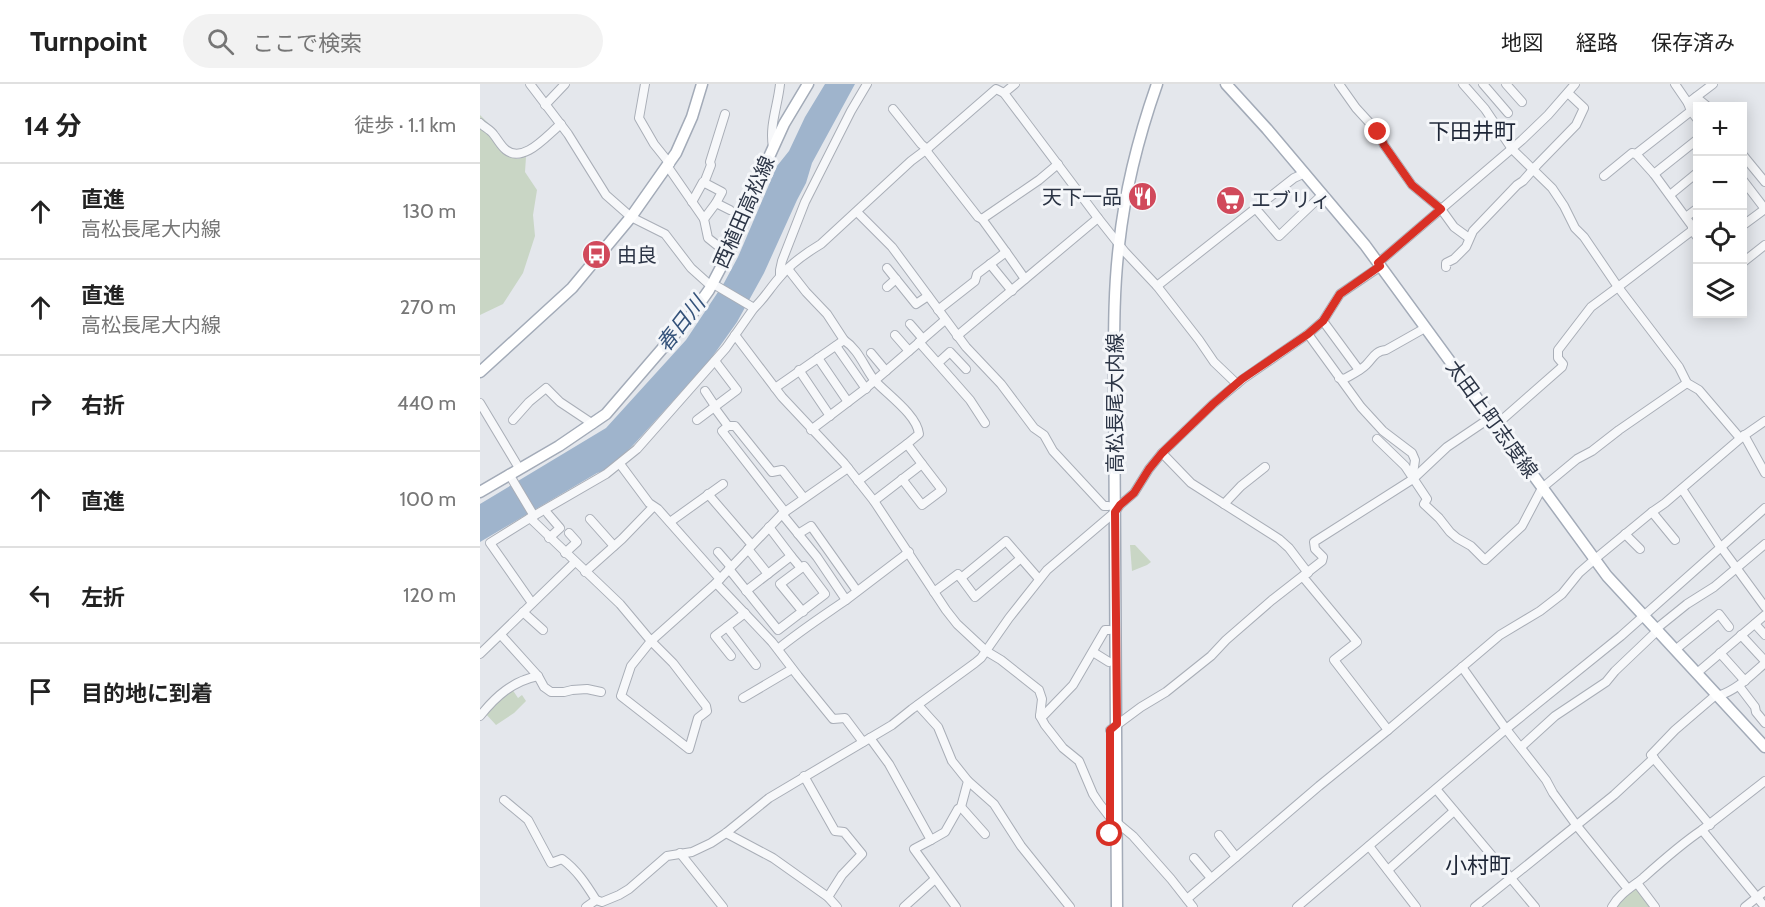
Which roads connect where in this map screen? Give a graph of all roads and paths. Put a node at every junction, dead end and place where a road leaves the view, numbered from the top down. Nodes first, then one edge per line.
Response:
1 (530, 84) edge
2 (565, 84) edge
3 (645, 84) edge
4 (702, 84) edge
5 (780, 84) edge
6 (808, 84) edge
7 (867, 84) edge
8 (1015, 84) edge
9 (1150, 84) edge
10 (1157, 84) edge
11 (1226, 84) edge
12 (1339, 84) edge
13 (1464, 84) edge
14 (1484, 84) edge
15 (1506, 84) edge
16 (1675, 84) edge
17 (1713, 84) edge
18 (997, 88) edge
19 (1569, 88) edge
20 (1522, 102) dead end
21 (1692, 103) junction
22 (545, 105) junction
23 (1693, 106) edge
24 (893, 109) dead end
25 (1508, 112) dead end
26 (725, 114) dead end
27 (480, 123) edge
28 (561, 124) junction
29 (1693, 143) edge
30 (773, 147) junction
31 (927, 149) junction
32 (1512, 149) junction
33 (1636, 154) junction
34 (1745, 156) edge
35 (1058, 164) junction
36 (669, 165) junction
37 (1533, 171) junction
38 (1305, 173) junction
39 (1654, 174) junction
40 (1604, 176) dead end
41 (1693, 176) edge
42 (1765, 181) edge
43 (704, 183) junction
44 (1747, 188) edge
45 (1323, 194) junction
46 (1670, 195) junction
47 (692, 202) junction
48 (716, 203) junction
49 (1256, 209) junction
50 (1441, 209) junction
51 (1765, 209) edge
52 (730, 210) dead end
53 (1695, 210) edge
54 (857, 212) junction
55 (631, 217) junction
56 (1686, 217) junction
57 (1098, 218) junction
58 (704, 219) junction
59 (982, 219) junction
60 (1747, 223) edge
61 (1693, 227) edge
62 (1693, 230) edge
63 (1469, 238) junction
64 (1116, 240) junction
65 (1765, 245) edge
66 (1006, 252) junction
67 (728, 254) junction
68 (1747, 259) edge
69 (990, 264) junction
70 (1379, 265) junction
71 (1446, 267) dead end
72 (887, 268) dead end
73 (788, 269) junction
74 (780, 276) junction
75 (896, 279) junction
76 (1025, 279) junction
77 (715, 286) junction
78 (1157, 286) junction
79 (886, 287) dead end
80 (1618, 287) junction
81 (1012, 291) junction
82 (928, 296) junction
83 (752, 307) junction
84 (938, 310) junction
85 (945, 320) junction
86 (1323, 321) junction
87 (910, 324) dead end
88 (1425, 328) junction
89 (1308, 334) junction
90 (735, 335) junction
91 (895, 335) dead end
92 (957, 336) junction
93 (921, 341) junction
94 (840, 343) junction
95 (909, 351) junction
96 (871, 353) dead end
97 (818, 358) junction
98 (715, 361) junction
99 (938, 363) junction
100 (966, 369) dead end
101 (799, 370) junction
102 (1359, 370) junction
103 (886, 371) junction
104 (480, 372) edge
105 (1339, 378) junction
106 (875, 380) junction
107 (1687, 383) junction
108 (1237, 384) junction
109 (775, 388) junction
110 (866, 389) junction
111 (705, 391) dead end
112 (848, 402) junction
113 (480, 403) edge
114 (715, 407) junction
115 (830, 416) junction
116 (513, 420) dead end
117 (697, 420) dead end
118 (1493, 421) junction
119 (1765, 422) edge
120 (985, 423) dead end
121 (593, 424) junction
122 (728, 426) junction
123 (812, 430) junction
124 (1742, 437) junction
125 (1377, 439) dead end
126 (907, 444) junction
127 (1162, 453) junction
128 (620, 464) junction
129 (922, 464) junction
130 (1266, 467) dead end
131 (519, 468) junction
132 (848, 468) junction
133 (1765, 473) edge
134 (509, 474) junction
135 (1413, 476) junction
136 (902, 479) junction
137 (858, 481) junction
138 (723, 484) dead end
139 (1542, 488) junction
140 (1682, 489) junction
141 (480, 492) edge
142 (708, 494) junction
143 (804, 498) junction
144 (874, 501) junction
145 (1224, 504) junction
146 (653, 507) junction
147 (1765, 508) edge
148 (1110, 512) junction
149 (1652, 512) junction
150 (783, 513) junction
151 (548, 514) dead end
152 (532, 517) junction
153 (590, 519) dead end
154 (670, 522) junction
155 (769, 527) junction
156 (569, 533) dead end
157 (798, 534) junction
158 (1625, 534) junction
159 (549, 538) junction
160 (1675, 540) dead end
161 (1765, 544) edge
162 (614, 546) junction
163 (750, 547) junction
164 (1721, 548) junction
165 (1640, 549) dead end
166 (718, 552) dead end
167 (909, 552) junction
168 (565, 553) junction
169 (791, 556) junction
170 (1020, 559) junction
171 (1595, 559) junction
172 (574, 563) junction
173 (1736, 567) junction
174 (730, 568) junction
175 (801, 568) junction
176 (585, 572) junction
177 (768, 574) junction
178 (1306, 575) junction
179 (961, 578) junction
180 (1039, 579) junction
181 (718, 581) junction
182 (746, 591) junction
183 (857, 591) junction
184 (934, 592) junction
185 (846, 600) junction
186 (532, 603) junction
187 (1765, 607) edge
188 (524, 612) junction
189 (803, 612) junction
190 (745, 613) junction
191 (1765, 615) edge
192 (1644, 616) junction
193 (1755, 624) junction
194 (727, 627) junction
195 (1729, 627) dead end
196 (543, 630) dead end
197 (1109, 630) junction
198 (1656, 630) junction
199 (501, 635) junction
200 (1741, 635) junction
201 (1765, 635) edge
202 (651, 641) junction
203 (777, 649) junction
204 (1675, 650) junction
205 (986, 651) junction
206 (1094, 652) junction
207 (1720, 653) junction
208 (480, 654) edge
209 (731, 656) dead end
210 (1109, 662) junction
211 (1765, 662) edge
212 (756, 665) dead end
213 (1462, 667) junction
214 (792, 669) junction
215 (1697, 673) junction
216 (538, 676) junction
217 (1742, 683) junction
218 (601, 692) dead end
219 (1717, 695) junction
220 (743, 698) dead end
221 (918, 705) junction
222 (480, 716) edge
223 (1040, 716) junction
224 (1765, 723) edge
225 (1113, 727) junction
226 (1506, 729) junction
227 (1388, 730) junction
228 (866, 740) junction
229 (1521, 747) junction
230 (1765, 747) edge
231 (1654, 758) junction
232 (804, 776) junction
233 (968, 781) junction
234 (1765, 781) edge
235 (1436, 789) junction
236 (504, 800) dead end
237 (960, 807) junction
238 (1454, 811) junction
239 (1113, 819) junction
240 (1577, 826) junction
241 (1706, 828) junction
242 (726, 833) junction
243 (985, 834) dead end
244 (1219, 836) dead end
245 (931, 840) junction
246 (1369, 846) junction
247 (680, 853) junction
248 (1236, 857) junction
249 (1194, 858) dead end
250 (1388, 870) junction
251 (1211, 878) junction
252 (1511, 878) junction
253 (935, 879) junction
254 (1636, 883) junction
255 (1628, 889) junction
256 (1765, 891) edge
257 (828, 897) junction
258 (1757, 897) junction
259 (1187, 899) junction
260 (596, 900) junction
261 (586, 907) edge
262 (723, 907) edge
263 (837, 907) edge
264 (904, 907) edge
265 (956, 907) edge
266 (1070, 907) edge
267 (1111, 907) edge
268 (1117, 907) edge
269 (1193, 907) edge
270 (1297, 907) edge
271 (1416, 907) edge
272 (1475, 907) edge
273 (1535, 907) edge
274 (1612, 907) edge
275 (1655, 907) edge
276 (1745, 907) edge
277 (1765, 907) edge

1 - 22 street
2 - 22 street
3 - 36 street
4 - 36 main road
5 - 30 street
6 - 30 main road, 西植田高松線
7 - 74 street
8 - 18 street
9 - 64 main road, 高松長尾大内線
10 - 64 main road, 高松長尾大内線
11 - 38 main road, 太田上町志度線
12 - 50 street
13 - 32 street
14 - 25 street
15 - 20 street
16 - 21 street
17 - 21 street
18 - 31 street
18 - 35 street
19 - 32 street
19 - 37 street
21 - 23 street
21 - 33 street
22 - 28 street
24 - 31 street
26 - 43 street
27 - 28 street
28 - 55 street
29 - 39 street
30 - 67 main road, 西植田高松線
31 - 54 street
31 - 59 street
32 - 37 street
32 - 50 street
33 - 39 street
33 - 40 street
34 - 42 street
35 - 57 street
35 - 59 street
36 - 47 street
36 - 55 main road
37 - 63 street
37 - 80 street
38 - 45 main road, 太田上町志度線
38 - 49 street
39 - 46 street
41 - 46 street
43 - 47 street
43 - 48 street
44 - 51 street
45 - 49 street
45 - 70 main road, 太田上町志度線
46 - 56 street
47 - 58 street
48 - 52 street
48 - 58 street
49 - 78 street
50 - 63 street
50 - 70 street
51 - 60 street
53 - 56 street
54 - 73 street
54 - 82 street
55 - 77 street
55 - 104 main road
56 - 61 street
57 - 64 street
57 - 76 street
58 - 67 street
59 - 66 street
62 - 80 street
63 - 71 street
64 - 78 street
64 - 148 main road, 高松長尾大内線
65 - 68 street
66 - 69 street
66 - 76 street
67 - 77 main road, 西植田高松線
69 - 81 street
69 - 84 street
70 - 86 street
70 - 88 main road, 太田上町志度線
72 - 75 street
73 - 74 street
73 - 94 street
74 - 83 street
75 - 79 street
75 - 82 street
76 - 81 street
77 - 83 street
77 - 121 main road, 西植田高松線
78 - 108 street
80 - 107 street
80 - 118 street
81 - 92 street
82 - 84 street
83 - 90 street
84 - 85 street
85 - 92 street
85 - 93 street
86 - 89 street
86 - 102 street
87 - 93 street
88 - 102 street
88 - 118 main road, 太田上町志度線
89 - 105 street
89 - 108 street
90 - 98 street
90 - 109 street
91 - 95 street
92 - 148 street
93 - 95 street
93 - 99 street
94 - 97 street
94 - 106 street
94 - 110 street
95 - 103 street
96 - 103 street
97 - 101 street
97 - 112 street
98 - 114 street
98 - 128 street
99 - 100 street
99 - 120 street
101 - 109 street
101 - 115 street
102 - 105 street
103 - 106 street
105 - 135 street
106 - 110 street
106 - 126 street
107 - 124 street
107 - 139 street
108 - 127 street
109 - 123 street
110 - 112 street
111 - 114 street
112 - 115 street
113 - 131 street
114 - 117 street
114 - 122 street
115 - 123 street
116 - 121 street
118 - 135 street
118 - 139 main road, 太田上町志度線
119 - 124 street
121 - 131 main road, 西植田高松線
122 - 143 street
122 - 150 street
123 - 132 street
124 - 133 street
124 - 140 street
125 - 135 street
126 - 129 street
126 - 137 street
127 - 145 street
127 - 148 street
128 - 146 street
128 - 152 street
129 - 136 street
129 - 136 street
130 - 145 street
131 - 134 main road, 西植田高松線
132 - 137 street
132 - 143 street
134 - 141 main road, 西植田高松線
134 - 152 street
135 - 139 street
135 - 178 street
136 - 144 street
137 - 144 street
138 - 142 street
139 - 171 main road, 太田上町志度線
140 - 149 street
140 - 164 street
142 - 154 street
142 - 163 street
143 - 150 street
144 - 167 street
145 - 178 street
146 - 154 street
146 - 162 street
147 - 164 street
148 - 180 street
148 - 197 main road, 高松長尾大内線
148 - 225 main road, 高松長尾大内線
149 - 158 street
149 - 160 street
150 - 155 street
150 - 157 street
151 - 159 street
152 - 159 street
152 - 186 street
153 - 162 street
154 - 181 street
155 - 163 street
155 - 169 street
156 - 168 street
157 - 183 street
157 - 185 street
158 - 165 street
158 - 171 street
159 - 168 street
161 - 173 street
162 - 176 street
163 - 174 street
163 - 177 street
164 - 173 street
164 - 192 street
166 - 174 street
167 - 183 street
167 - 184 street
168 - 172 street
169 - 175 street
169 - 177 street
170 - 179 street
170 - 179 street
170 - 180 street
171 - 192 main road, 太田上町志度線
171 - 213 street
172 - 176 street
172 - 186 street
173 - 187 street
173 - 198 street
174 - 181 street
174 - 182 street
175 - 189 street
175 - 189 street
176 - 202 street
177 - 182 street
178 - 225 street
178 - 227 street
179 - 184 street
180 - 205 street
181 - 190 street
181 - 202 street
182 - 189 street
183 - 185 street
184 - 205 street
185 - 203 street
186 - 188 street
188 - 196 street
188 - 199 street
190 - 194 street
190 - 203 street
191 - 193 street
192 - 198 main road, 太田上町志度線
192 - 226 street
193 - 200 street
193 - 201 street
194 - 209 street
194 - 212 street
195 - 204 street
197 - 206 street
197 - 210 main road, 高松長尾大内線
198 - 204 main road, 太田上町志度線
198 - 229 street
199 - 208 street
199 - 216 street
200 - 207 street
200 - 211 street
202 - 202 street
203 - 214 street
204 - 215 main road, 太田上町志度線
205 - 221 street
205 - 223 street
206 - 210 street
206 - 223 street
207 - 215 street
207 - 217 street
210 - 225 main road, 高松長尾大内線
211 - 217 street
213 - 226 street
213 - 227 street
214 - 220 street
214 - 228 street
215 - 219 main road, 太田上町志度線
216 - 218 street
216 - 222 street
217 - 219 street
217 - 224 street
219 - 230 main road, 太田上町志度線
219 - 231 street
221 - 228 street
221 - 233 street
223 - 239 street
225 - 239 main road, 高松長尾大内線
226 - 229 street
226 - 235 street
227 - 248 street
228 - 232 street
228 - 245 street
229 - 240 street
231 - 240 street
231 - 241 street
232 - 242 street
232 - 257 street
233 - 237 street
233 - 266 street
234 - 241 street
235 - 238 street
235 - 246 street
236 - 260 street
237 - 243 street
237 - 245 street
238 - 250 street
238 - 252 street
239 - 259 street
239 - 267 main road, 高松長尾大内線
239 - 268 main road, 高松長尾大内線
240 - 252 street
240 - 255 street
241 - 254 street
241 - 258 street
242 - 247 street
242 - 257 street
244 - 248 street
245 - 253 street
246 - 250 street
246 - 270 street
247 - 260 street
247 - 262 street
248 - 251 street
249 - 251 street
250 - 271 street
251 - 259 street
252 - 272 street
252 - 273 street
253 - 264 street
253 - 265 street
254 - 255 street
254 - 275 street
255 - 274 street
256 - 258 street
257 - 263 street
258 - 276 street
258 - 277 street
259 - 269 street
260 - 261 street

